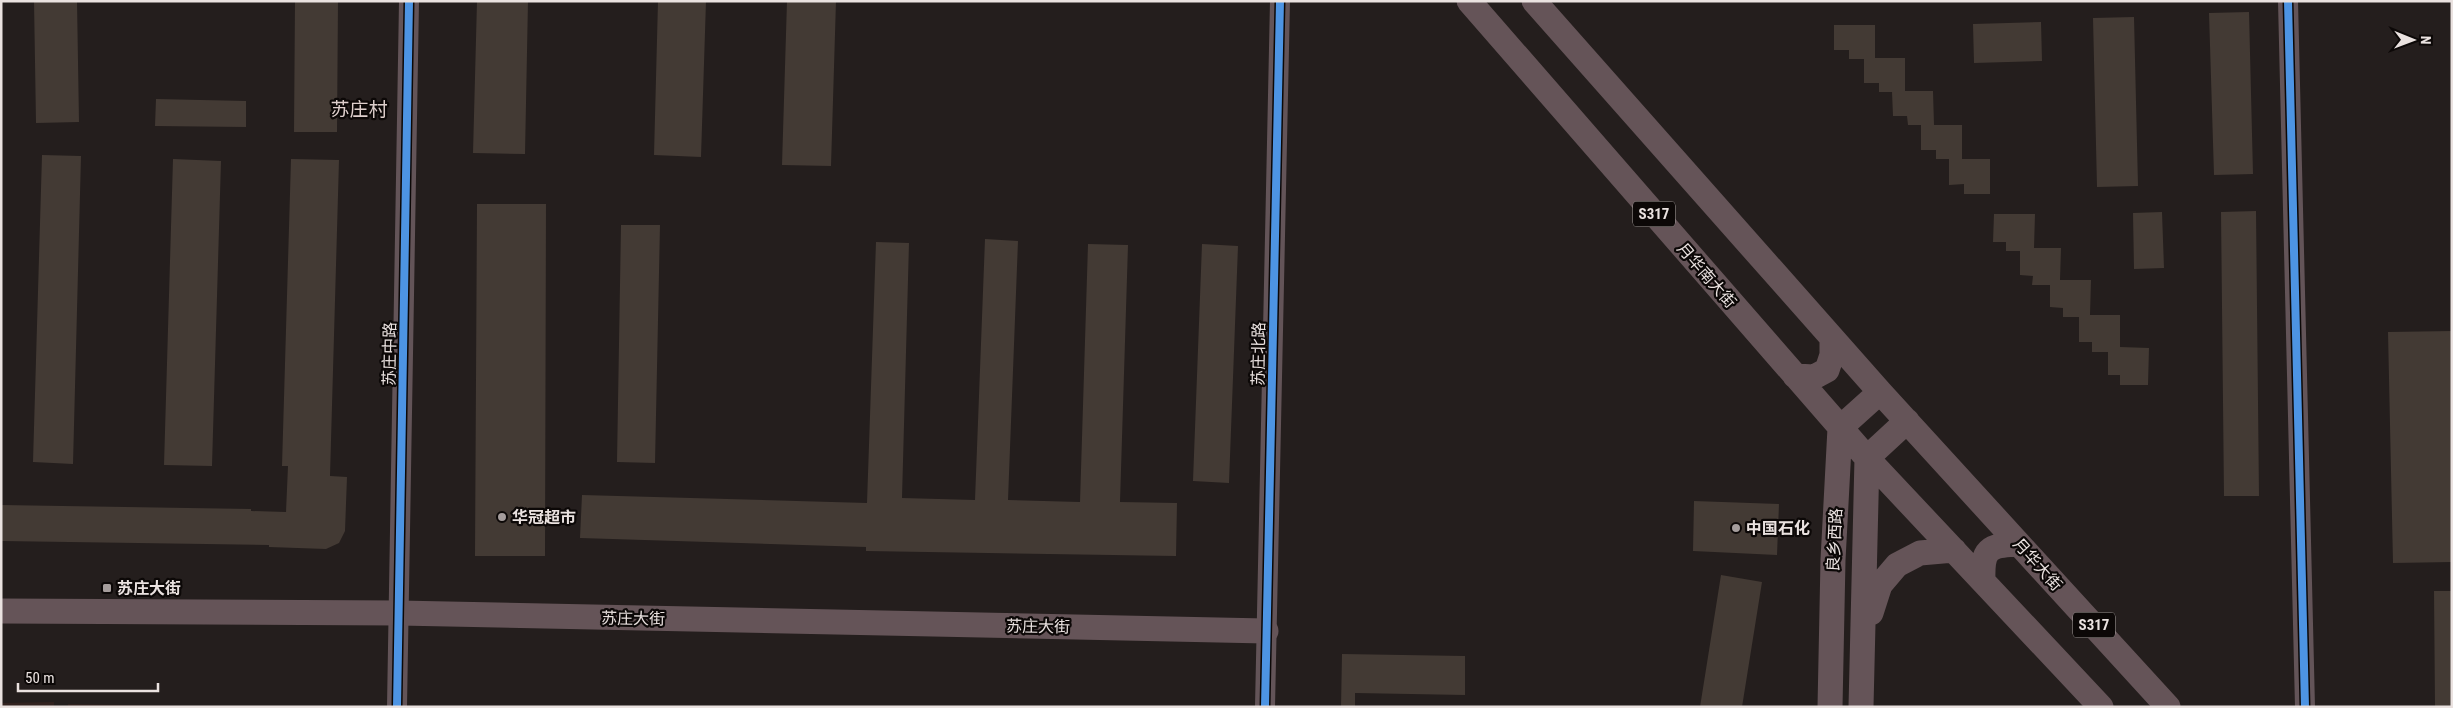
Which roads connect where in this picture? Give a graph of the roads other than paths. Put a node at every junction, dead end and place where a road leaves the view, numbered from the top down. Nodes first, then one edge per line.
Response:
1 (409, 1) edge
2 (1280, 1) edge
3 (1468, 1) edge
4 (1534, 1) edge
5 (2288, 1) edge
6 (1832, 338) junction
7 (1795, 376) junction
8 (1880, 392) junction
9 (1907, 421) junction
10 (1840, 428) junction
11 (1867, 458) junction
12 (2019, 544) junction
13 (1954, 550) junction
14 (1983, 581) junction
15 (1, 611) edge
16 (399, 613) junction
17 (1266, 631) junction
18 (1863, 637) junction
19 (397, 707) edge
20 (1264, 707) edge
21 (1830, 707) edge
22 (1861, 707) edge
23 (2101, 707) edge
24 (2168, 707) edge
25 (2305, 707) edge

1 - 16 street, 苏庄中路
2 - 17 street, 苏庄北路
3 - 7 main road, 月华南大街 / S317
4 - 6 main road, S317
5 - 25 street
6 - 7 main road
6 - 8 main road, S317
7 - 10 main road, 月华南大街 / S317
8 - 9 main road, S317
8 - 10 main road
9 - 11 main road
9 - 12 main road, 月华大街 / S317
10 - 11 main road, 月华南大街 / S317
10 - 21 main road, 良乡西路
11 - 13 main road, S317
11 - 18 main road, 良乡西路
12 - 14 main road
12 - 24 main road, 月华大街 / S317
13 - 14 main road, S317
13 - 18 main road
14 - 23 main road, S317
15 - 16 main road, 苏庄大街
16 - 17 main road, 苏庄大街
16 - 19 street, 苏庄中路
17 - 20 street, 苏庄北路
18 - 22 main road, 良乡西路

